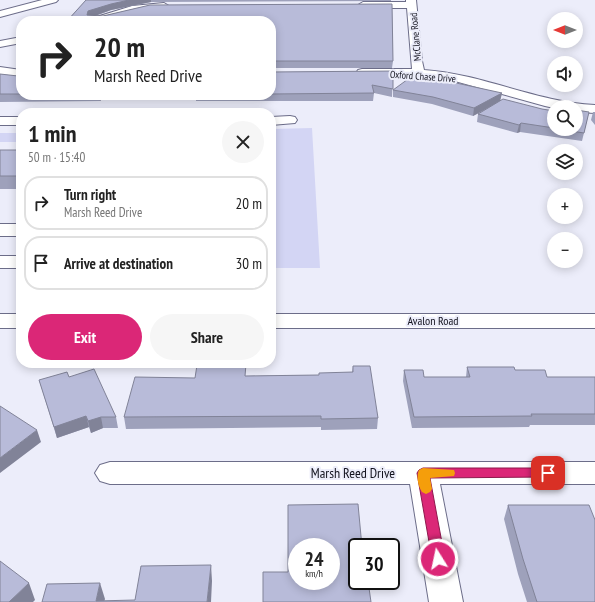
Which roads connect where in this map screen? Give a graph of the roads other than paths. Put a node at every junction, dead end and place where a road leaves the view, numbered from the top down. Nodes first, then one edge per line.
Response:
1 (23, 0) edge
2 (53, 0) edge
3 (412, 2) edge
4 (356, 5) edge
5 (0, 6) edge
6 (174, 6) edge
7 (0, 14) edge
8 (110, 16) edge
9 (16, 41) edge
10 (0, 44) edge
11 (0, 71) edge
12 (16, 73) edge
13 (349, 74) edge
14 (419, 74) junction
15 (595, 109) edge
16 (276, 120) edge
17 (290, 120) dead end
18 (0, 121) edge
19 (16, 121) edge
20 (0, 230) edge
21 (16, 230) edge
22 (0, 262) edge
23 (16, 262) edge
24 (0, 321) edge
25 (16, 321) edge
26 (276, 321) edge
27 (595, 321) edge
28 (110, 473) dead end
29 (423, 473) junction
30 (595, 473) edge
31 (446, 602) edge

1 - 5 street
2 - 7 street
3 - 4 street
3 - 14 street, McClane Road
6 - 8 street
9 - 10 street
11 - 12 street
13 - 14 street, Oxford Chase Drive
14 - 15 street, Oxford Chase Drive
16 - 17 street
18 - 19 street
20 - 21 street
22 - 23 street
24 - 25 street
26 - 27 street, Avalon Road
28 - 29 street, Marsh Reed Drive
29 - 30 street, Marsh Reed Drive
29 - 31 street

